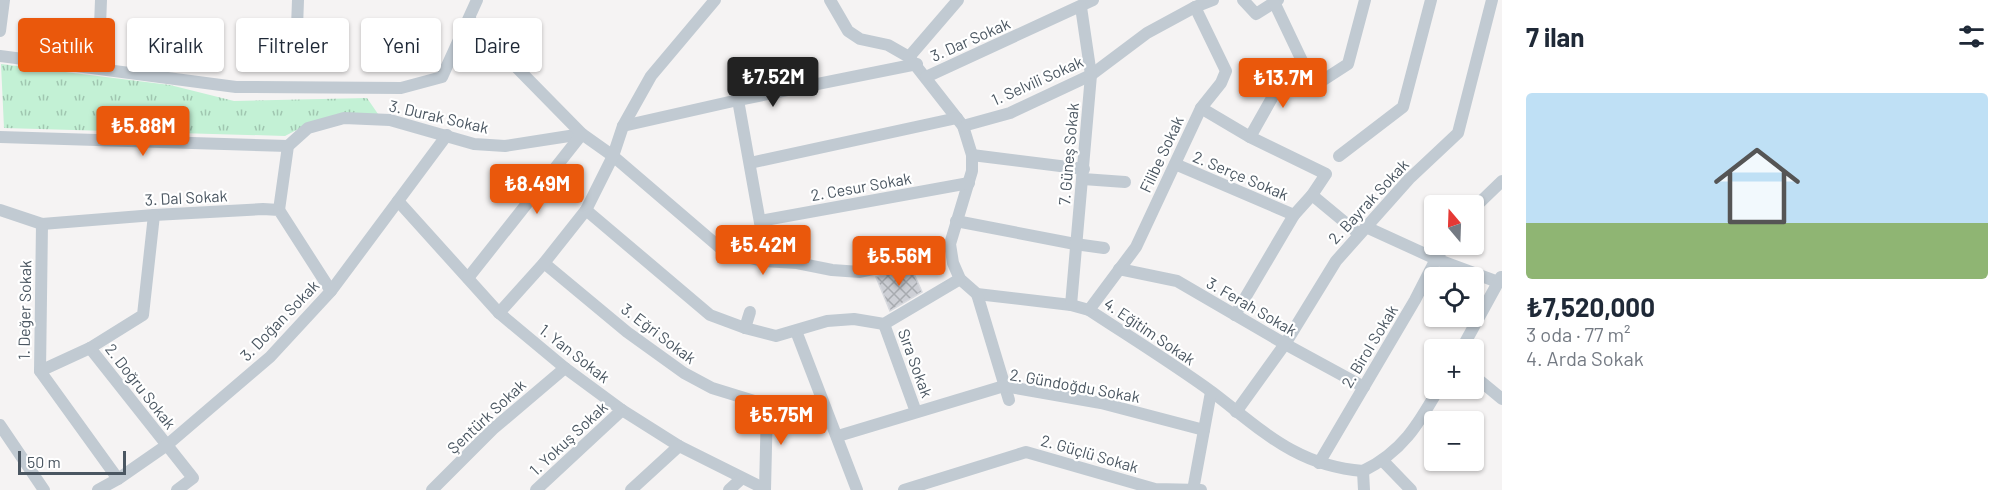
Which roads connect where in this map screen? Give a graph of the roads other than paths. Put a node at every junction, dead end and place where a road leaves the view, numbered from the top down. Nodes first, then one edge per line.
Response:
1 (4, 0) edge
2 (101, 0) edge
3 (298, 0) edge
4 (477, 0) edge
5 (715, 0) edge
6 (830, 0) edge
7 (958, 0) edge
8 (1093, 0) edge
9 (1213, 0) edge
10 (1243, 0) edge
11 (1365, 0) edge
12 (1431, 0) edge
13 (1492, 0) edge
14 (1276, 1) edge
15 (1081, 7) junction
16 (1196, 7) junction
17 (100, 18) edge
18 (297, 18) edge
19 (469, 18) edge
20 (0, 31) edge
21 (453, 53) edge
22 (0, 56) edge
23 (913, 61) junction
24 (1306, 70) junction
25 (521, 72) edge
26 (1091, 75) junction
27 (926, 77) junction
28 (738, 100) junction
29 (1201, 108) junction
30 (960, 122) junction
31 (623, 126) junction
32 (582, 134) junction
33 (447, 135) junction
34 (0, 137) edge
35 (1250, 137) junction
36 (288, 146) junction
37 (972, 155) junction
38 (613, 156) junction
39 (1339, 156) dead end
40 (750, 163) junction
41 (1175, 164) junction
42 (1083, 174) junction
43 (1502, 181) edge
44 (1125, 182) dead end
45 (969, 183) junction
46 (1312, 195) junction
47 (1484, 198) edge
48 (399, 201) junction
49 (0, 210) edge
50 (279, 210) junction
51 (586, 210) junction
52 (154, 215) junction
53 (1294, 215) junction
54 (760, 221) junction
55 (956, 221) junction
56 (42, 224) junction
57 (1363, 231) junction
58 (950, 244) junction
59 (1075, 244) junction
60 (764, 245) dead end
61 (1104, 248) dead end
62 (1439, 255) edge
63 (1436, 259) junction
64 (544, 263) junction
65 (1119, 269) junction
66 (468, 278) junction
67 (960, 279) junction
68 (1500, 279) edge
69 (331, 291) junction
70 (977, 294) junction
71 (1071, 305) junction
72 (1089, 310) junction
73 (750, 312) dead end
74 (499, 313) junction
75 (1234, 315) junction
76 (884, 324) junction
77 (745, 328) junction
78 (796, 331) junction
79 (1467, 339) edge
80 (1284, 344) junction
81 (90, 348) junction
82 (565, 368) junction
83 (40, 371) junction
84 (1484, 384) edge
85 (1004, 386) junction
86 (1364, 387) junction
87 (1211, 392) junction
88 (1433, 399) edge
89 (1502, 399) edge
90 (1009, 400) dead end
91 (622, 410) junction
92 (916, 412) junction
93 (1236, 412) junction
94 (0, 425) edge
95 (1204, 430) junction
96 (838, 436) junction
97 (166, 445) junction
98 (679, 446) junction
99 (1383, 461) junction
100 (1319, 463) junction
101 (1363, 471) junction
102 (741, 478) junction
103 (118, 479) junction
104 (44, 490) edge
105 (98, 490) edge
106 (177, 490) edge
107 (432, 490) edge
108 (536, 490) edge
109 (631, 490) edge
110 (729, 490) edge
111 (765, 490) edge
112 (857, 490) edge
113 (904, 490) edge
114 (1193, 490) edge
115 (1201, 490) edge
116 (1364, 490) edge
117 (1411, 490) edge

1 - 20 street
2 - 17 street
3 - 18 street
4 - 19 street
5 - 31 street
6 - 23 street
7 - 23 street
8 - 15 street, 3. Dar Sokak
9 - 16 street, 1. Selvili Sokak
10 - 14 street
11 - 24 street
12 - 39 street
13 - 57 street, 2. Bayrak Sokak
14 - 24 street
15 - 26 street, 7. Güneş Sokak
15 - 27 street, 3. Dar Sokak
16 - 26 street, 1. Selvili Sokak
16 - 29 street, Filibe Sokak
21 - 22 street
23 - 27 street
23 - 28 street
24 - 35 street
25 - 32 street
26 - 30 street, 1. Selvili Sokak
26 - 42 street, 7. Güneş Sokak
27 - 30 street
28 - 31 street
28 - 40 street
29 - 35 street
29 - 41 street, Filibe Sokak
30 - 37 street
30 - 40 street, 1. Selvili Sokak
31 - 38 street
32 - 33 street, 3. Durak Sokak
32 - 38 street
32 - 66 street
33 - 36 street, 3. Durak Sokak
33 - 48 street, 3. Doğan Sokak
34 - 36 street
35 - 46 street
36 - 50 street
37 - 42 street
37 - 45 street
38 - 51 street
38 - 58 street
40 - 54 street
41 - 53 street, 2. Serçe Sokak
41 - 65 street, Filibe Sokak
42 - 44 street
42 - 59 street, 7. Güneş Sokak
43 - 47 street
45 - 54 street, 2. Cesur Sokak
45 - 55 street
46 - 53 street
46 - 57 street
48 - 66 street, 1. Yan Sokak
48 - 69 street, 3. Doğan Sokak
49 - 56 street, 3. Dal Sokak
50 - 52 street, 3. Dal Sokak
50 - 69 street
51 - 64 street
51 - 77 street
52 - 56 street, 3. Dal Sokak
52 - 81 street
53 - 75 street
54 - 60 street
55 - 58 street
55 - 59 street
56 - 83 street, 1. Değer Sokak
57 - 63 street
57 - 80 street, 2. Bayrak Sokak
58 - 67 street
59 - 61 street
59 - 71 street, 7. Güneş Sokak
62 - 63 street, 2. Birol Sokak
63 - 68 street
63 - 86 street, 2. Birol Sokak
64 - 74 street
64 - 111 street, 3. Eğri Sokak
65 - 72 street, Filibe Sokak
65 - 75 street, 3. Ferah Sokak
66 - 74 street, 1. Yan Sokak
67 - 70 street
67 - 76 street
68 - 79 street
69 - 97 street, 3. Doğan Sokak
70 - 71 street, 4. Eğitim Sokak
70 - 85 street
71 - 72 street, 4. Eğitim Sokak
72 - 87 street, 4. Eğitim Sokak
73 - 77 street
74 - 82 street, 1. Yan Sokak
75 - 80 street, 3. Ferah Sokak
76 - 78 street
76 - 92 street, Sıra Sokak
77 - 78 street
78 - 96 street
80 - 86 street, 3. Ferah Sokak
80 - 93 street, 2. Bayrak Sokak
81 - 83 street
81 - 97 street, 2. Doğru Sokak
82 - 91 street, 1. Yan Sokak
82 - 107 street, Şentürk Sokak
83 - 103 street, 1. Değer Sokak
84 - 89 street
85 - 90 street
85 - 92 street, 2. Gündoğdu Sokak
85 - 95 street, 2. Gündoğdu Sokak
86 - 100 street, 2. Birol Sokak
87 - 93 street, 4. Eğitim Sokak
87 - 95 street
88 - 99 street
91 - 98 street, 1. Yan Sokak
91 - 108 street, 1. Yokuş Sokak
92 - 96 street, 2. Gündoğdu Sokak
93 - 100 street, 4. Eğitim Sokak
94 - 104 street
95 - 114 street
96 - 112 street
97 - 103 street, 3. Doğan Sokak
97 - 106 street, 2. Doğru Sokak
98 - 102 street, 1. Yan Sokak
98 - 109 street
99 - 101 street
99 - 117 street
100 - 101 street, 4. Eğitim Sokak
101 - 116 street
102 - 110 street
102 - 111 street, 1. Yan Sokak
103 - 105 street, 3. Doğan Sokak
113 - 114 street, 2. Güçlü Sokak
114 - 115 street, 2. Güçlü Sokak

